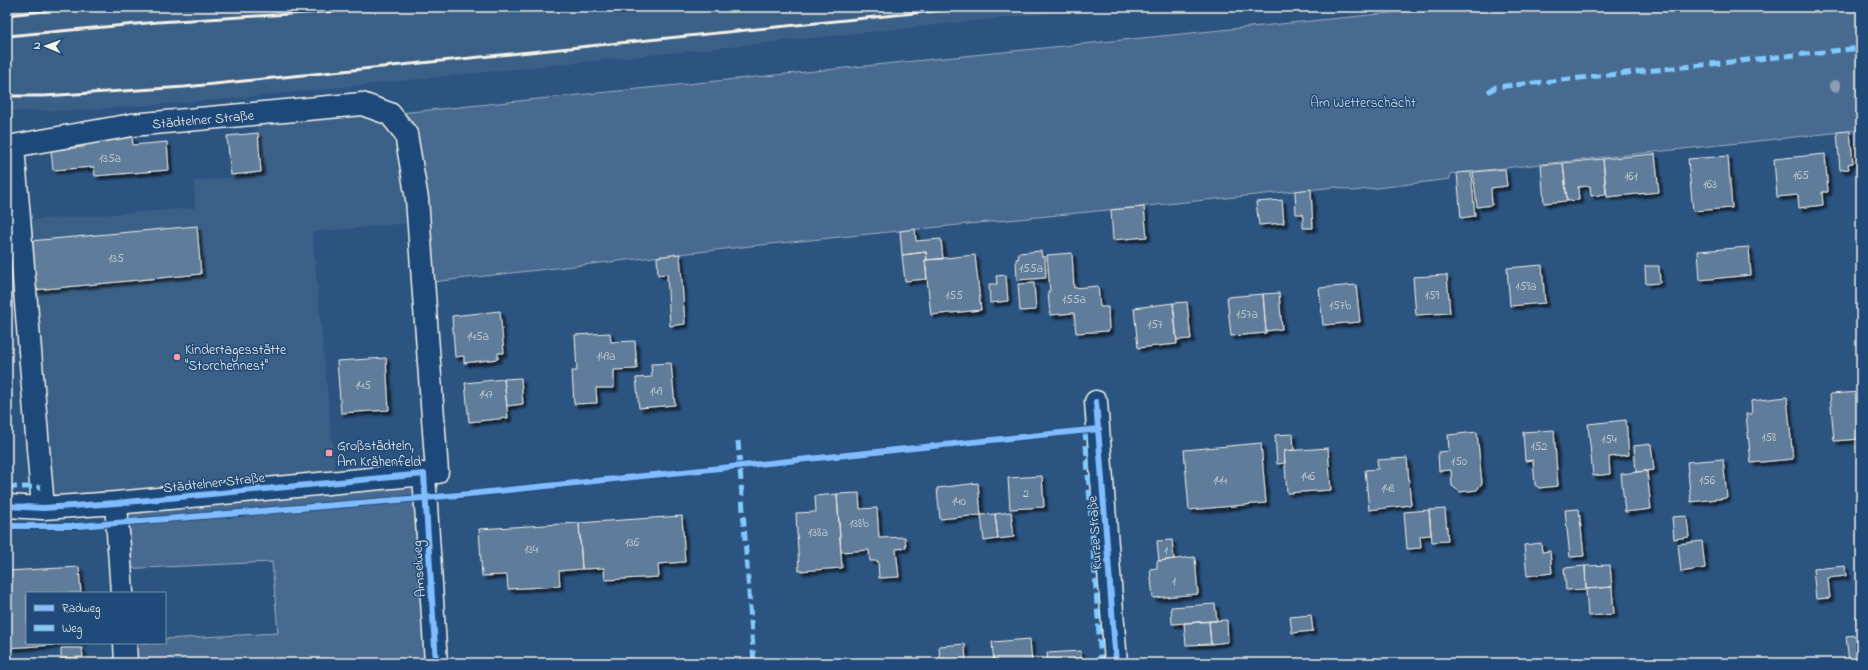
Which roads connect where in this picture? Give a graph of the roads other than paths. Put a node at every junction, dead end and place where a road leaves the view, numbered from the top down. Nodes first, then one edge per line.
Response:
1 (1096, 402) dead end
2 (430, 473) junction
3 (116, 504) junction
4 (7, 506) edge
5 (43, 508) junction
6 (122, 592) edge
7 (125, 644) edge
8 (126, 663) edge
9 (436, 663) edge
10 (1116, 663) edge

1 - 10 street, Kurze Straße
2 - 3 street, Städtelner Straße
2 - 5 street, Städtelner Straße
2 - 9 street, Amselweg
3 - 5 street, Städtelner Straße
3 - 6 street
4 - 5 street, Städtelner Straße
7 - 8 street

